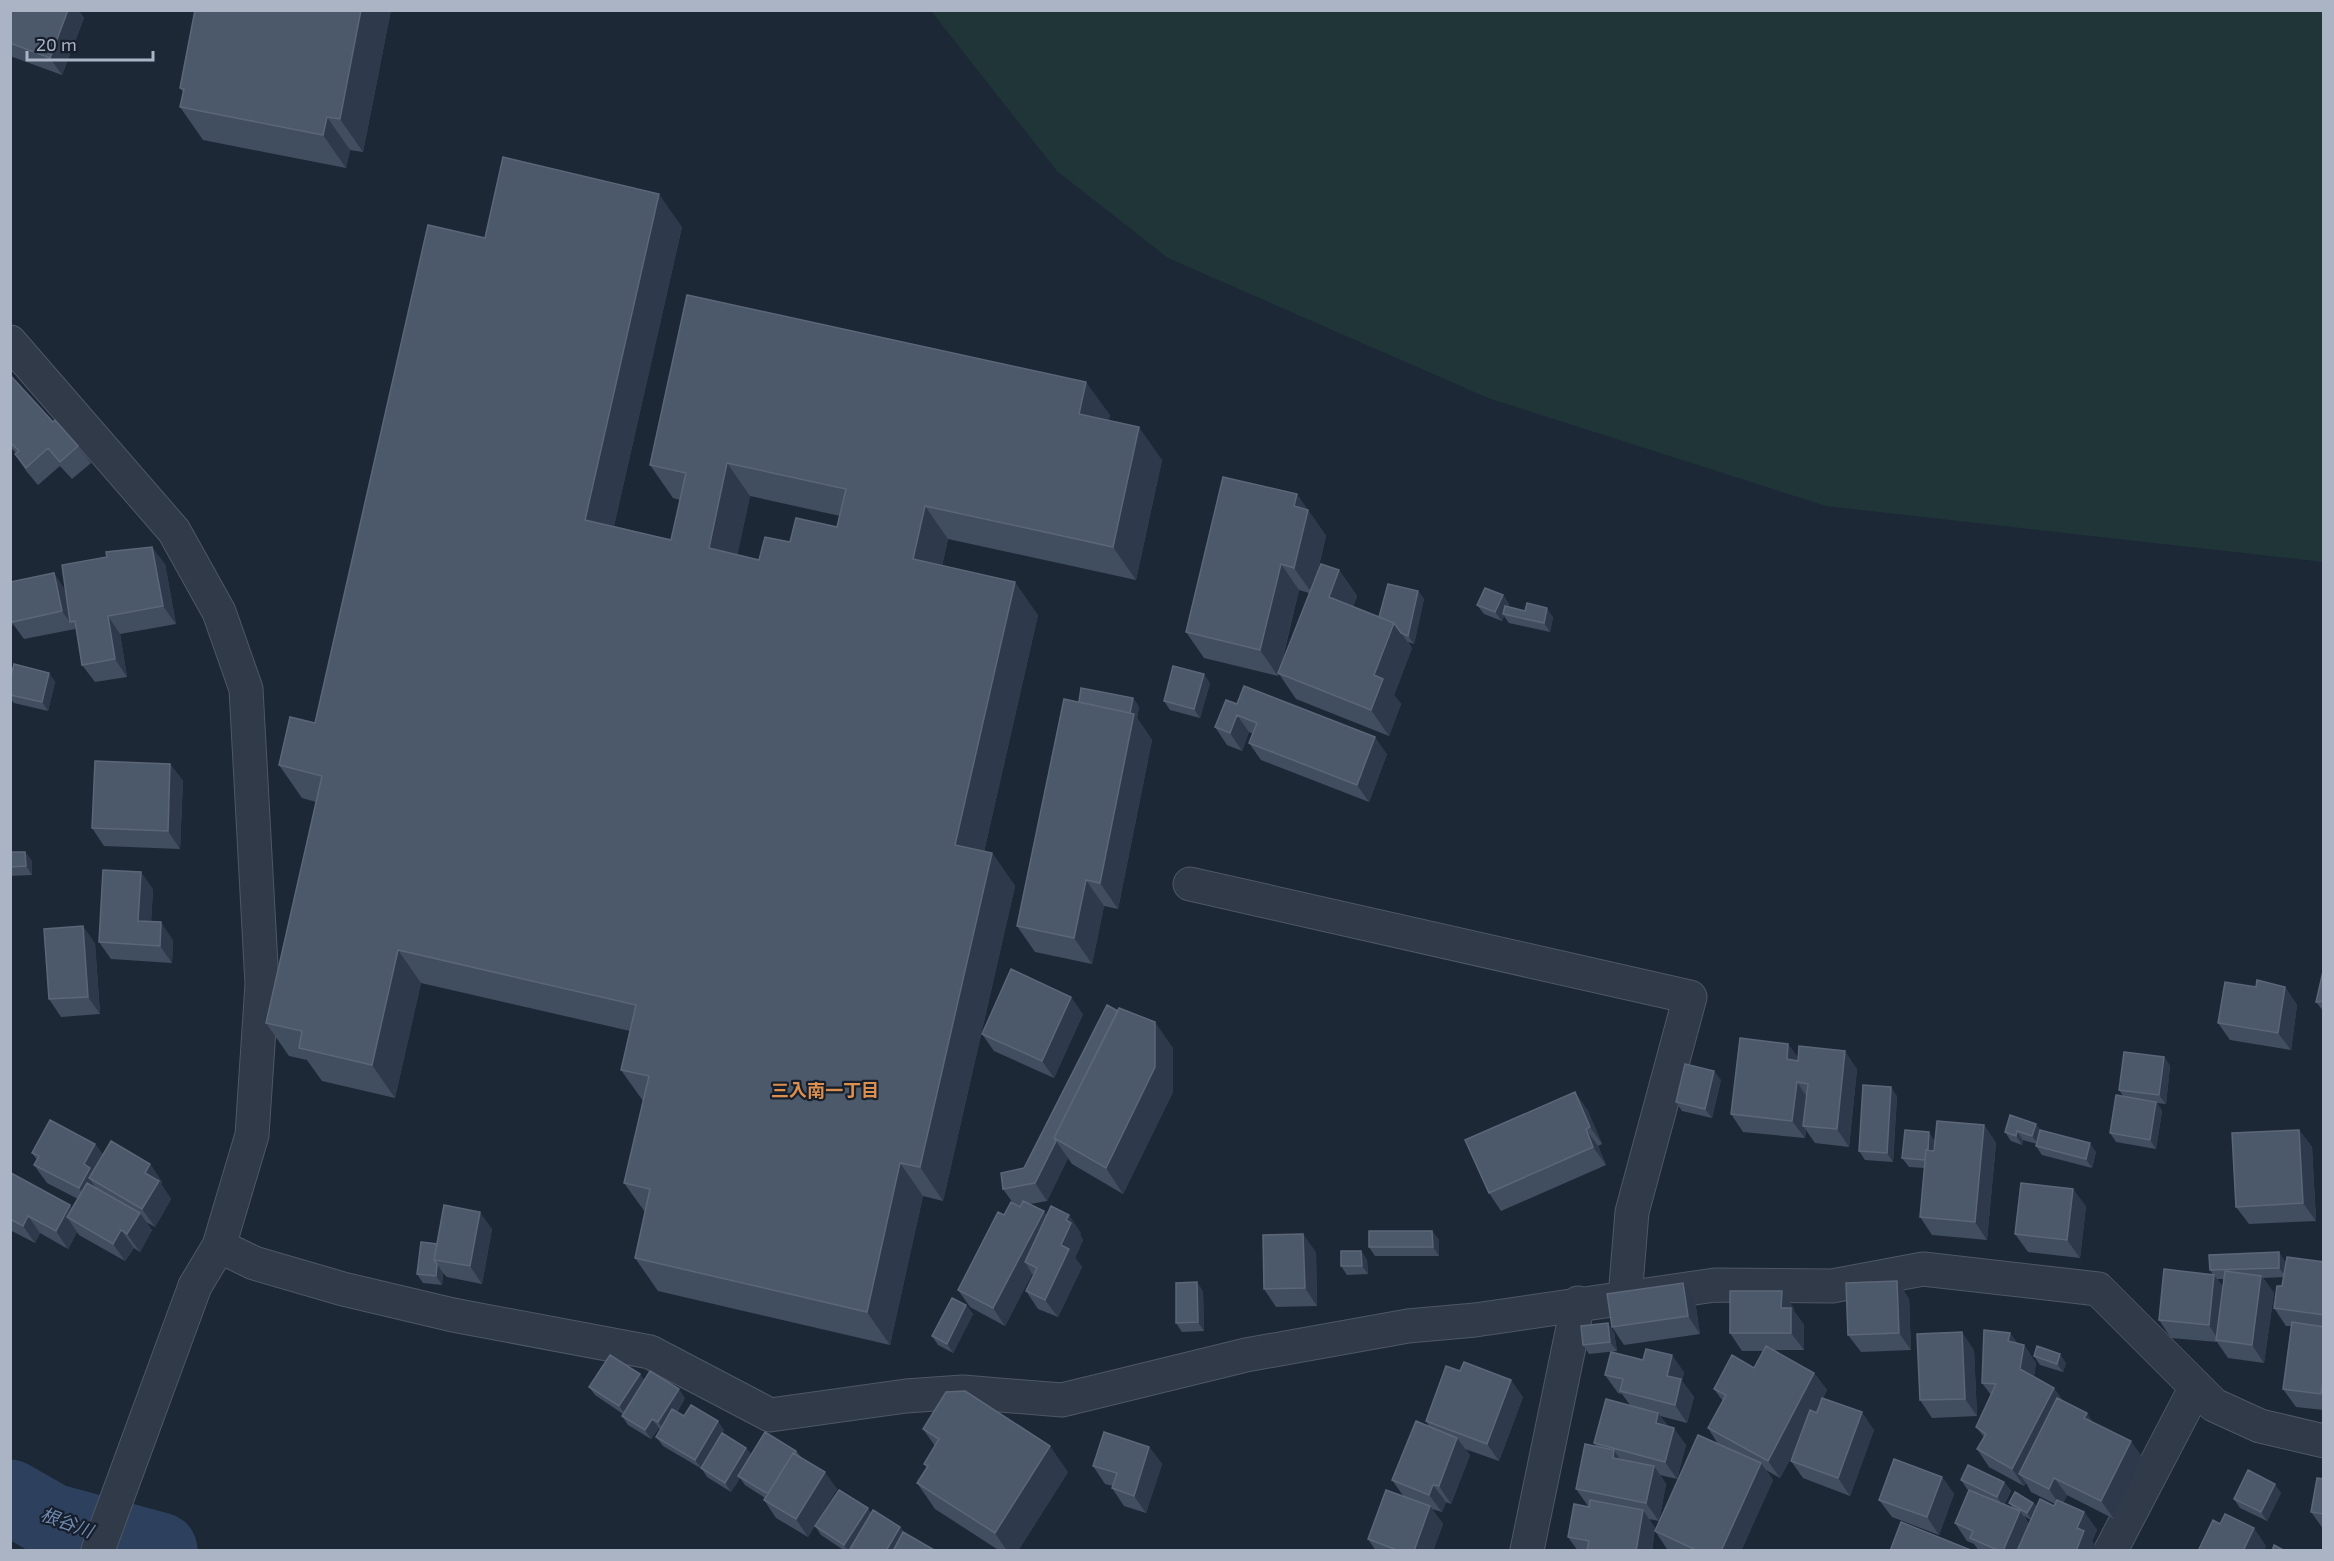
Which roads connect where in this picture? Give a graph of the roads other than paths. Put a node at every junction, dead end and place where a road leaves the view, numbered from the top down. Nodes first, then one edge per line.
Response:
1 (10, 342) edge
2 (1190, 884) dead end
3 (219, 1246) junction
4 (1625, 1297) junction
5 (1578, 1303) junction
6 (2196, 1387) junction
7 (2324, 1441) edge
8 (98, 1551) edge
9 (1527, 1551) edge
10 (2111, 1551) edge

1 - 3 street
2 - 4 street
3 - 5 street
3 - 8 street
4 - 5 street
4 - 6 street
5 - 9 street
6 - 7 street
6 - 10 street

